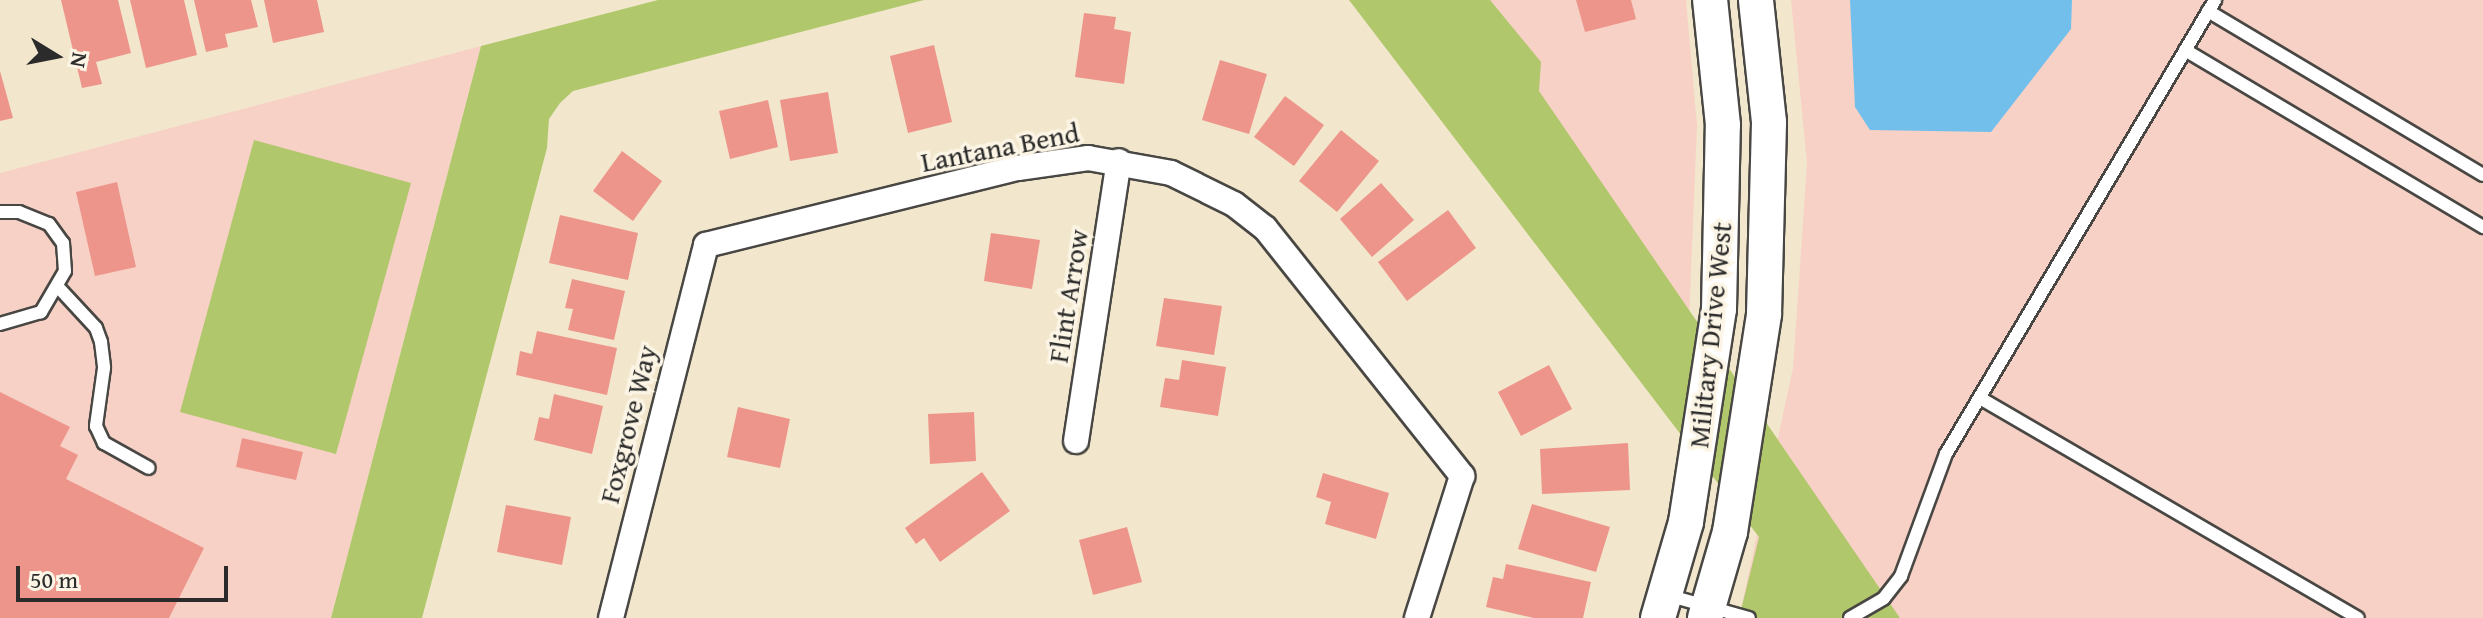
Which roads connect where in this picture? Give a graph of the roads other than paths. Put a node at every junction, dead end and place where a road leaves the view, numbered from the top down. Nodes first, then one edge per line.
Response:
1 (1710, 0) edge
2 (1756, 0) edge
3 (2212, 6) edge
4 (2185, 50) junction
5 (1119, 161) junction
6 (2483, 175) edge
7 (0, 212) edge
8 (2483, 227) edge
9 (706, 245) joint
10 (59, 288) junction
11 (0, 324) edge
12 (1980, 398) junction
13 (1076, 441) dead end
14 (149, 468) dead end
15 (1662, 606) edge
16 (1707, 613) edge
17 (611, 618) edge
18 (1417, 618) edge
19 (1749, 618) edge
20 (1850, 618) edge
21 (2358, 618) edge

1 - 15 main road, Military Drive West
2 - 16 main road, Military Drive West
3 - 4 lane
3 - 6 lane
4 - 8 lane
4 - 12 lane
5 - 9 street, Lantana Bend
5 - 13 street, Flint Arrow
5 - 18 street, Lantana Bend
7 - 10 lane
9 - 17 street, Foxgrove Way
10 - 11 lane
10 - 14 lane
12 - 20 lane
12 - 21 lane
15 - 16 lane
16 - 19 lane

